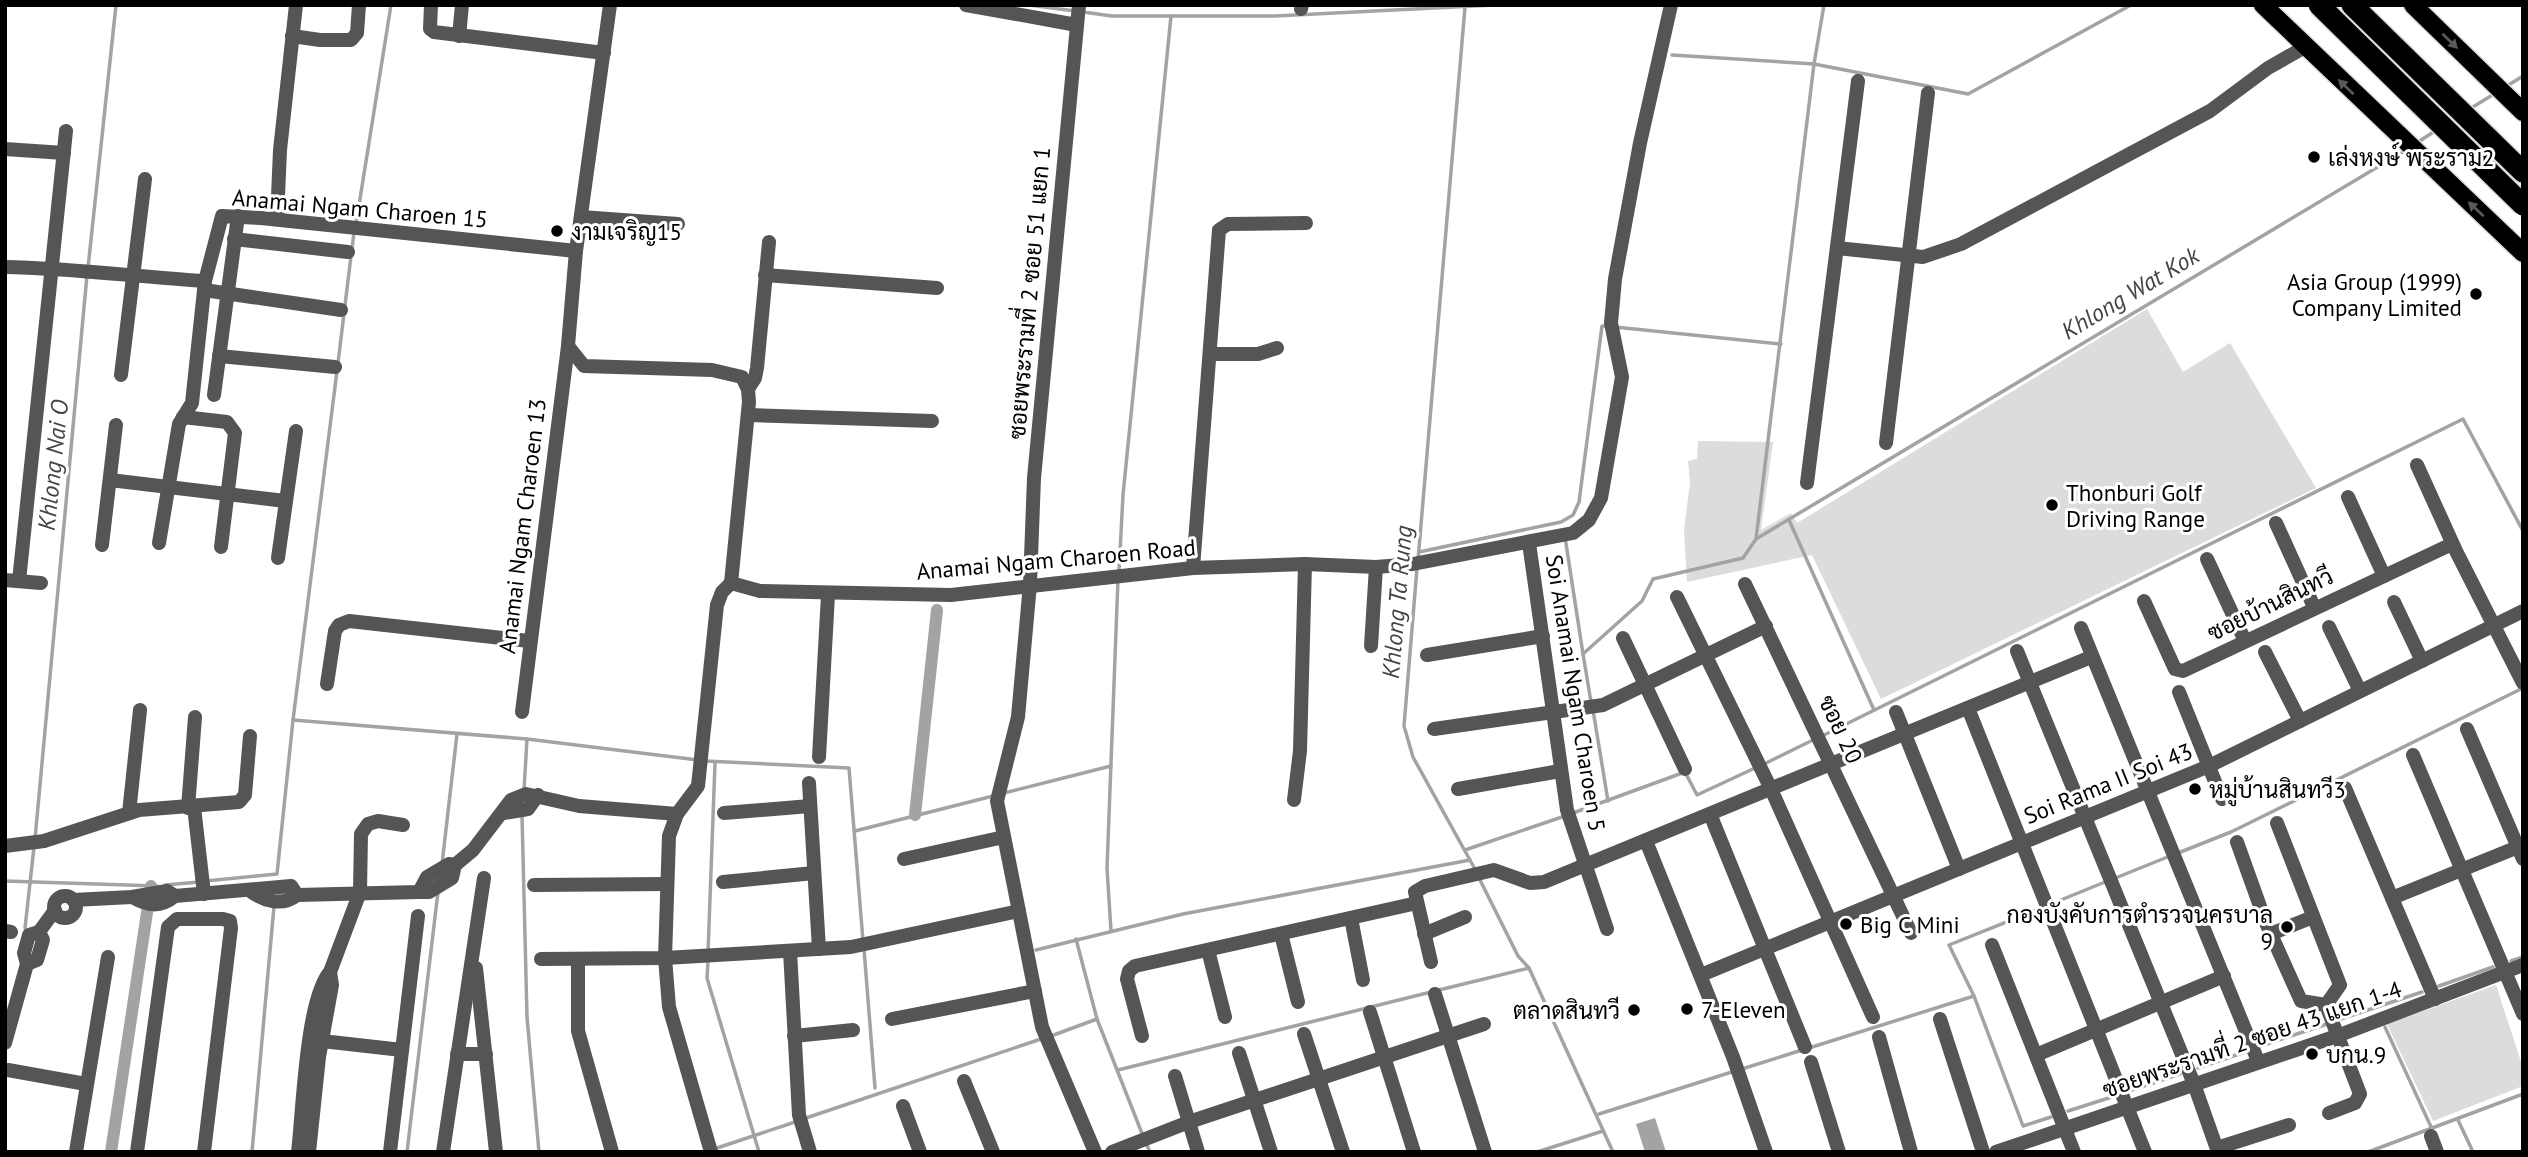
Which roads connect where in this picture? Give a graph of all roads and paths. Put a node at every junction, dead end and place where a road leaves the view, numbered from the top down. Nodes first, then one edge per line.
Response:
1 (296, 5) edge
2 (359, 5) edge
3 (431, 5) edge
4 (462, 5) edge
5 (610, 5) edge
6 (966, 5) edge
7 (1671, 5) edge
8 (2263, 5) edge
9 (2319, 5) edge
10 (2351, 5) edge
11 (2371, 5) edge
12 (2413, 5) edge
13 (1078, 17) edge
14 (292, 36) junction
15 (459, 36) junction
16 (2305, 47) junction
17 (604, 53) junction
18 (1858, 81) dead end
19 (1928, 93) dead end
20 (2521, 110) edge
21 (66, 131) dead end
22 (5, 149) edge
23 (64, 153) junction
24 (2523, 153) edge
25 (2523, 172) edge
26 (145, 179) dead end
27 (2523, 206) edge
28 (237, 216) junction
29 (581, 217) junction
30 (277, 219) junction
31 (1306, 223) dead end
32 (678, 224) dead end
33 (234, 239) junction
34 (769, 242) dead end
35 (1837, 248) junction
36 (576, 251) junction
37 (348, 252) dead end
38 (2523, 253) edge
39 (1909, 255) junction
40 (5, 267) edge
41 (52, 268) junction
42 (765, 275) junction
43 (133, 277) junction
44 (204, 286) junction
45 (937, 288) dead end
46 (228, 294) junction
47 (341, 310) dead end
48 (568, 346) junction
49 (1277, 348) dead end
50 (1211, 354) junction
51 (219, 356) junction
52 (335, 367) dead end
53 (121, 375) dead end
54 (748, 388) junction
55 (214, 395) dead end
56 (748, 415) junction
57 (183, 417) junction
58 (932, 421) dead end
59 (117, 425) dead end
60 (296, 431) dead end
61 (1886, 443) dead end
62 (2417, 465) dead end
63 (110, 480) junction
64 (1807, 483) dead end
65 (169, 486) junction
66 (228, 494) junction
67 (2347, 497) dead end
68 (285, 501) junction
69 (2276, 523) dead end
70 (159, 543) dead end
71 (1528, 543) junction
72 (2452, 544) junction
73 (102, 545) dead end
74 (221, 547) dead end
75 (278, 558) dead end
76 (2207, 559) dead end
77 (1304, 564) junction
78 (1376, 567) junction
79 (1193, 568) junction
80 (2384, 576) junction
81 (12, 580) edge
82 (41, 583) dead end
83 (731, 583) junction
84 (1030, 584) junction
85 (1745, 584) dead end
86 (828, 595) junction
87 (1677, 597) dead end
88 (2144, 601) dead end
89 (2394, 603) dead end
90 (2314, 607) junction
91 (2523, 611) edge
92 (2493, 625) junction
93 (1766, 626) junction
94 (2329, 627) dead end
95 (2081, 628) dead end
96 (1543, 636) junction
97 (1623, 638) dead end
98 (529, 640) junction
99 (2245, 641) junction
100 (1371, 646) dead end
101 (2017, 651) dead end
102 (2265, 652) dead end
103 (1427, 655) dead end
104 (1706, 657) junction
105 (2091, 657) junction
106 (2422, 661) junction
107 (2522, 681) edge
108 (2030, 682) junction
109 (327, 684) dead end
110 (1646, 687) junction
111 (2360, 691) junction
112 (2179, 692) dead end
113 (1968, 708) junction
114 (140, 710) dead end
115 (523, 712) dead end
116 (1896, 712) dead end
117 (1552, 714) junction
118 (195, 717) dead end
119 (2300, 721) junction
120 (1434, 729) dead end
121 (2467, 729) dead end
122 (1905, 734) junction
123 (250, 736) dead end
124 (2413, 755) dead end
125 (819, 757) dead end
126 (1833, 764) junction
127 (2209, 766) junction
128 (1685, 769) dead end
129 (1560, 771) junction
130 (809, 783) dead end
131 (1768, 783) junction
132 (2345, 788) dead end
133 (1458, 789) dead end
134 (2148, 791) junction
135 (2222, 799) dead end
136 (1294, 800) dead end
137 (810, 806) junction
138 (191, 807) junction
139 (129, 813) junction
140 (724, 813) dead end
141 (677, 814) junction
142 (1710, 814) junction
143 (2084, 817) junction
144 (2277, 822) dead end
145 (403, 825) dead end
146 (1004, 837) junction
147 (1646, 841) junction
148 (2237, 842) dead end
149 (2022, 843) junction
150 (5, 846) edge
151 (2521, 850) edge
152 (904, 859) dead end
153 (1583, 866) junction
154 (1959, 869) junction
155 (2462, 870) junction
156 (814, 873) junction
157 (484, 878) dead end
158 (723, 882) dead end
159 (666, 884) junction
160 (534, 885) dead end
161 (204, 890) junction
162 (360, 892) junction
163 (1891, 897) junction
164 (2392, 898) junction
165 (1417, 903) junction
166 (1018, 911) junction
167 (418, 916) dead end
168 (1465, 917) dead end
169 (2313, 917) junction
170 (1351, 918) junction
171 (1830, 922) junction
172 (1606, 929) dead end
173 (1281, 933) junction
174 (1911, 933) dead end
175 (2273, 933) junction
176 (1424, 934) junction
177 (1992, 945) dead end
178 (474, 949) junction
179 (820, 949) junction
180 (1765, 949) junction
181 (1208, 950) junction
182 (789, 951) junction
183 (108, 957) dead end
184 (541, 958) dead end
185 (665, 958) junction
186 (578, 959) junction
187 (1432, 962) dead end
188 (2523, 965) edge
189 (2505, 971) junction
190 (1701, 975) junction
191 (2224, 976) junction
192 (1363, 980) dead end
193 (1035, 991) junction
194 (1435, 994) dead end
195 (2435, 999) junction
196 (1298, 1002) dead end
197 (2161, 1003) junction
198 (2326, 1005) junction
199 (1370, 1012) dead end
200 (2523, 1014) edge
201 (1225, 1017) dead end
202 (1872, 1017) dead end
203 (892, 1019) dead end
204 (1940, 1019) dead end
205 (1484, 1024) dead end
206 (2098, 1028) junction
207 (853, 1030) dead end
208 (1304, 1034) dead end
209 (794, 1036) junction
210 (1142, 1036) dead end
211 (2337, 1036) junction
212 (1448, 1037) junction
213 (1879, 1037) dead end
214 (316, 1041) junction
215 (5, 1043) edge
216 (1805, 1047) dead end
217 (402, 1050) junction
218 (1239, 1053) dead end
219 (457, 1054) junction
220 (486, 1054) junction
221 (2036, 1055) junction
222 (1383, 1057) junction
223 (2258, 1061) junction
224 (1811, 1062) dead end
225 (6, 1068) edge
226 (1175, 1076) dead end
227 (1318, 1079) junction
228 (964, 1081) dead end
229 (86, 1084) junction
230 (2194, 1084) junction
231 (1253, 1100) junction
232 (903, 1105) dead end
233 (2129, 1106) junction
234 (2329, 1113) dead end
235 (1189, 1122) junction
236 (2289, 1125) dead end
237 (2065, 1128) junction
238 (2431, 1136) dead end
239 (2217, 1150) edge
240 (304, 1151) edge
241 (919, 1151) edge
242 (2000, 1151) edge
243 (76, 1152) edge
244 (137, 1152) edge
245 (204, 1152) edge
246 (390, 1152) edge
247 (443, 1152) edge
248 (496, 1152) edge
249 (612, 1152) edge
250 (711, 1152) edge
251 (810, 1152) edge
252 (993, 1152) edge
253 (1095, 1152) edge
254 (1112, 1152) edge
255 (1198, 1152) edge
256 (1271, 1152) edge
257 (1343, 1152) edge
258 (1415, 1152) edge
259 (1485, 1152) edge
260 (1766, 1152) edge
261 (1839, 1152) edge
262 (1911, 1152) edge
263 (1983, 1152) edge
264 (2074, 1152) edge
265 (2145, 1152) edge
266 (2437, 1152) edge

1 - 14 street
2 - 14 street
3 - 15 street
4 - 15 street
5 - 17 street
6 - 13 street
7 - 71 street, Anamai Ngam Charoen Road
8 - 16 main road
9 - 27 highway, bridge
9 - 27 highway, bridge
10 - 25 highway
11 - 24 highway
12 -> 20 main road
13 - 84 street, ซอยพระรามที่ 2 ซอย 51 แยก 1
14 - 30 street
15 - 17 street
38 -> 16 main road
16 - 39 street
17 - 29 street
18 - 35 street
19 - 39 street
21 - 23 street
22 - 23 street
23 - 41 street
26 - 43 street
28 - 30 street, Anamai Ngam Charoen 15
28 - 33 street
28 - 44 street, Anamai Ngam Charoen 15
29 - 32 street
29 - 36 street
30 - 36 street, Anamai Ngam Charoen 15
31 - 50 street
33 - 37 street
33 - 46 street
34 - 42 street
35 - 39 street
35 - 64 street
36 - 48 street
39 - 61 street
40 - 41 street
41 - 43 street
41 - 81 street
42 - 45 street
42 - 54 street
43 - 44 street
43 - 53 street
44 - 46 street
44 - 57 street, Anamai Ngam Charoen 15
46 - 47 street
46 - 51 street
48 - 54 street
48 - 98 street, Anamai Ngam Charoen 13
49 - 50 street
50 - 79 street
51 - 52 street
51 - 55 street
54 - 56 street
56 - 58 street
56 - 83 street
57 - 65 street, Anamai Ngam Charoen 15
57 - 66 street
59 - 63 street
60 - 68 street
62 - 72 street
63 - 65 street
63 - 73 street
65 - 66 street
65 - 70 street, Anamai Ngam Charoen 15
66 - 68 street
66 - 74 street
67 - 80 street
68 - 75 street
69 - 90 street
71 - 78 street, Anamai Ngam Charoen Road
71 - 96 street, Soi Anamai Ngam Charoen 5
72 - 80 street, ซอยบ้านสินทวี
72 - 92 street
76 - 99 street
77 - 78 street, Anamai Ngam Charoen Road
77 - 79 street, Anamai Ngam Charoen Road
77 - 136 street
78 - 100 street
79 - 84 street, Anamai Ngam Charoen Road
80 - 90 street, ซอยบ้านสินทวี
81 - 82 street
83 - 86 street, Anamai Ngam Charoen Road
83 - 141 street
84 - 86 street, Anamai Ngam Charoen Road
84 - 146 street, ซอยพระรามที่ 2 ซอย 51 แยก 1
85 - 93 street, ซอย 20
86 - 125 street
87 - 104 street
88 - 99 street, ซอยบ้านสินทวี
89 - 106 street
90 - 99 street, ซอยบ้านสินทวี
91 - 92 street, Soi Rama II Soi 43
92 - 106 street, Soi Rama II Soi 43
92 - 107 street
93 - 104 street
93 - 126 street, ซอย 20
94 - 111 street
95 - 105 street
96 - 103 street
96 - 117 street, Soi Anamai Ngam Charoen 5
97 - 110 street
98 - 109 street
98 - 115 street, Anamai Ngam Charoen 13
101 - 108 street
102 - 119 street
104 - 110 street
104 - 131 street
105 - 108 street
105 - 134 street
106 - 111 street, Soi Rama II Soi 43
108 - 113 street
108 - 143 street
110 - 117 street
110 - 128 street
111 - 119 street, Soi Rama II Soi 43
112 - 127 street
113 - 122 street
113 - 149 street
114 - 139 street
116 - 122 street
117 - 120 street
117 - 129 street, Soi Anamai Ngam Charoen 5
118 - 138 street
119 - 127 street, Soi Rama II Soi 43
121 - 151 street
122 - 126 street
122 - 154 street
123 - 138 street
124 - 155 street
126 - 131 street
126 - 163 street, ซอย 20
127 - 134 street, Soi Rama II Soi 43
127 - 135 street
129 - 133 street
129 - 153 street, Soi Anamai Ngam Charoen 5
130 - 137 street
131 - 142 street
131 - 171 street
132 - 164 street
134 - 143 street, Soi Rama II Soi 43
134 - 191 street
137 - 140 street
137 - 156 street
138 - 139 street
138 - 161 street
139 - 150 street
141 - 159 street
141 - 162 street
142 - 147 street
142 - 180 street
143 - 149 street, Soi Rama II Soi 43
143 - 197 street
144 - 169 street
145 - 162 street
146 - 152 street
146 - 166 street, ซอยพระรามที่ 2 ซอย 51 แยก 1
147 - 153 street
147 - 190 street
148 - 175 street
149 - 154 street, Soi Rama II Soi 43
149 - 206 street
151 - 155 street
153 - 165 street
153 - 172 street, Soi Anamai Ngam Charoen 5
154 - 163 street, Soi Rama II Soi 43
155 - 164 street
155 - 189 street
156 - 158 street
156 - 179 street
157 - 178 street
159 - 160 street
159 - 185 street
161 - 162 street
161 - 215 street
162 - 214 street
163 - 171 street, Soi Rama II Soi 43
163 - 174 street, ซอย 20
164 - 195 street
165 - 170 street
165 - 176 street
166 - 179 street
166 - 193 street, ซอยพระรามที่ 2 ซอย 51 แยก 1
167 - 217 street
168 - 176 street
169 - 175 street
169 - 198 street
170 - 173 street
170 - 192 street
171 - 180 street, Soi Rama II Soi 43
171 - 202 street
173 - 181 street
173 - 196 street
175 - 198 street
176 - 187 street
177 - 221 street
178 - 219 street
178 - 220 street
179 - 182 street
180 - 190 street, Soi Rama II Soi 43
180 - 216 street
181 - 201 street
181 - 210 street
182 - 185 street
182 - 209 street
183 - 229 street
184 - 186 street
185 - 186 street
185 - 250 street
186 - 249 street
188 - 189 street, ซอยพระรามที่ 2 ซอย 43 แยก 1-4
189 - 195 street, ซอยพระรามที่ 2 ซอย 43 แยก 1-4
189 - 200 street
190 - 260 street
191 - 197 street
191 - 223 street
193 - 203 street
193 - 253 street, ซอยพระรามที่ 2 ซอย 51 แยก 1
194 - 212 street
195 - 211 street, ซอยพระรามที่ 2 ซอย 43 แยก 1-4
197 - 206 street
197 - 230 street
198 - 211 street
199 - 222 street
204 - 263 street
205 - 212 street
206 - 221 street
206 - 233 street
207 - 209 street
208 - 227 street
209 - 251 street
211 - 223 street, ซอยพระรามที่ 2 ซอย 43 แยก 1-4
211 - 234 street
212 - 222 street
212 - 259 street
213 - 262 street
214 - 217 street
214 - 240 street
217 - 246 street
218 - 231 street
219 - 220 street
219 - 247 street
220 - 248 street
221 - 237 street
222 - 227 street
222 - 258 street
223 - 230 street, ซอยพระรามที่ 2 ซอย 43 แยก 1-4
224 - 261 street
225 - 229 street
226 - 235 street
227 - 231 street
227 - 257 street
228 - 252 street
229 - 243 street
230 - 233 street, ซอยพระรามที่ 2 ซอย 43 แยก 1-4
230 - 239 street
231 - 235 street
231 - 256 street
232 - 241 street
233 - 237 street, ซอยพระรามที่ 2 ซอย 43 แยก 1-4
233 - 265 street
235 - 254 street
235 - 255 street
236 - 239 street
237 - 242 street, ซอยพระรามที่ 2 ซอย 43 แยก 1-4
237 - 264 street
238 - 266 street
244 - 245 street

